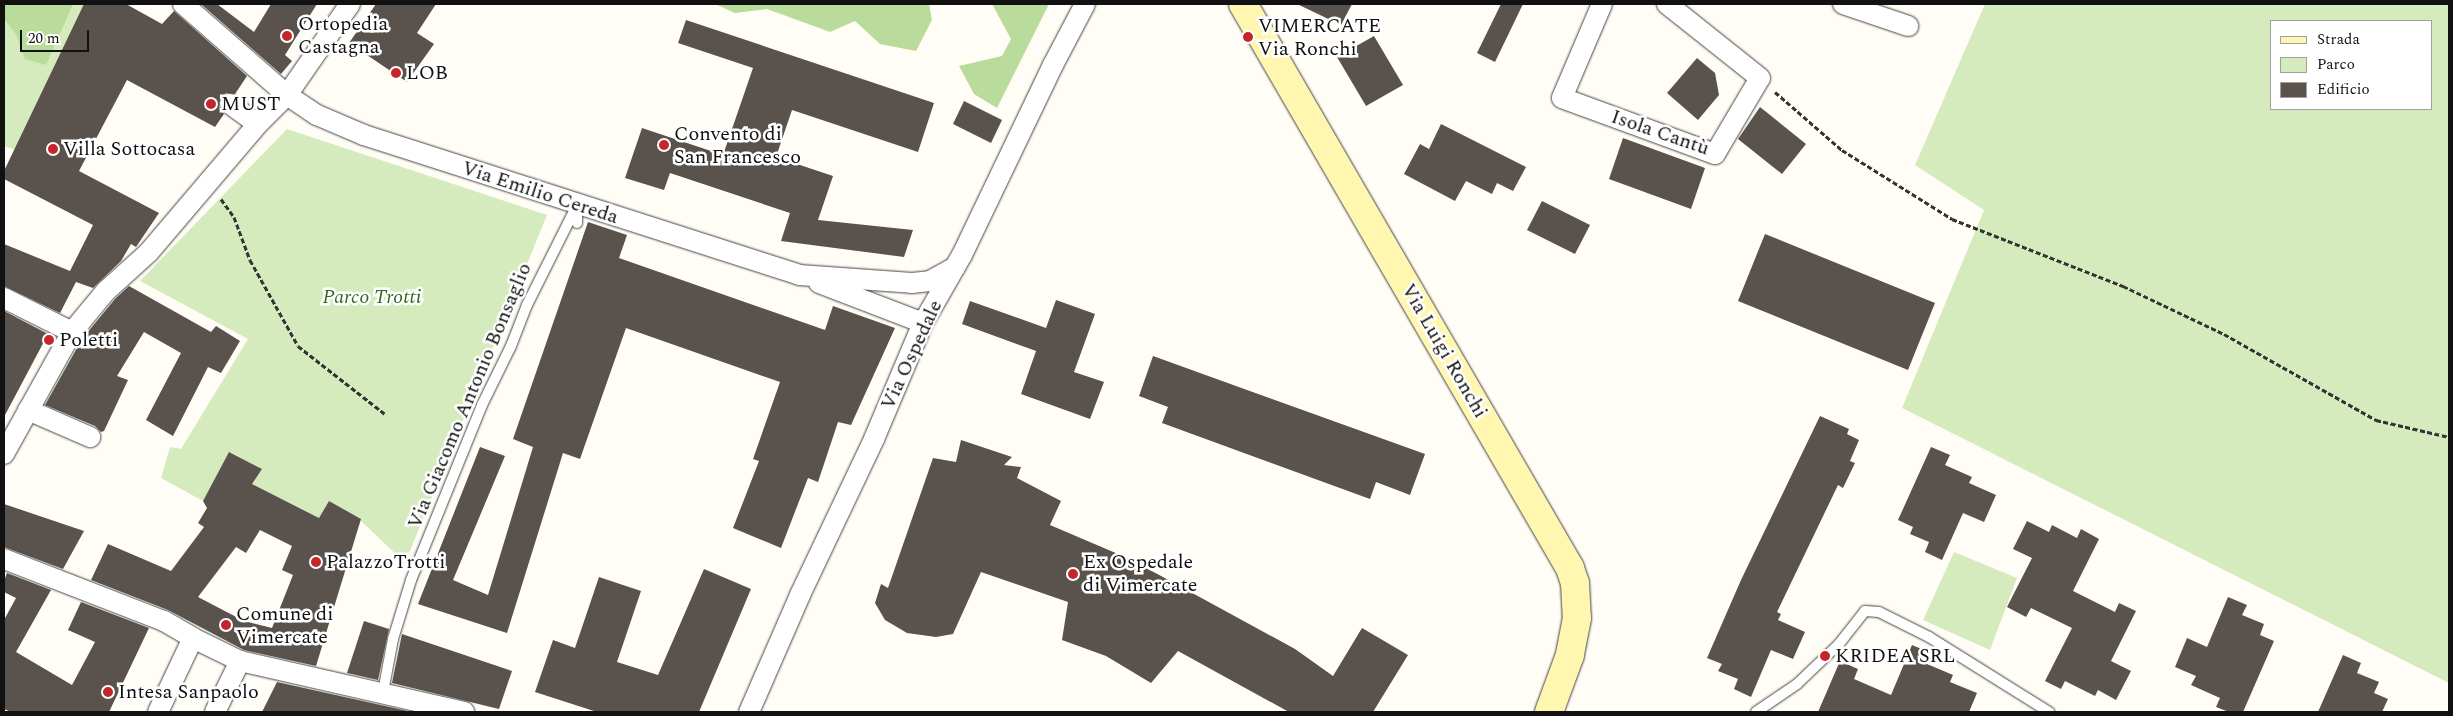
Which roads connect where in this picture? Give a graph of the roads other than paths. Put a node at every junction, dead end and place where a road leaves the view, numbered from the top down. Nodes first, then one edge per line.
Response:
1 (183, 4) edge
2 (350, 4) edge
3 (1085, 4) edge
4 (1243, 4) edge
5 (1602, 4) edge
6 (1667, 4) edge
7 (1843, 4) edge
8 (1908, 26) dead end
9 (287, 95) junction
10 (230, 104) dead end
11 (258, 124) junction
12 (577, 214) junction
13 (955, 267) junction
14 (799, 275) junction
15 (4, 298) edge
16 (923, 323) junction
17 (72, 332) junction
18 (28, 410) junction
19 (90, 437) dead end
20 (4, 454) edge
21 (4, 559) edge
22 (193, 638) junction
23 (240, 661) junction
24 (383, 692) junction
25 (158, 712) edge
26 (215, 712) edge
27 (464, 712) edge
28 (749, 712) edge
29 (1549, 712) edge
30 (1756, 712) edge
31 (2049, 712) edge

1 - 9 street, Via Emilio Cereda
2 - 9 street
3 - 13 street, Via Ospedale
4 - 29 street, Via Luigi Ronchi
5 - 6 street, Isola Cantù
7 - 8 street
9 - 11 street
9 - 12 street, Via Emilio Cereda
10 - 11 street
11 - 17 street
12 - 14 street, Via Emilio Cereda
12 - 24 lane, Via Giacomo Antonio Bonsaglio
13 - 14 street, Via Emilio Cereda
13 - 16 street, Via Ospedale
14 - 16 street, Via Emilio Cereda
15 - 17 street
16 - 28 street, Via Ospedale
17 - 18 street
18 - 19 street
18 - 20 street
21 - 22 street
22 - 23 street
22 - 25 street
23 - 24 street
23 - 26 street
24 - 27 street
30 - 31 lane

